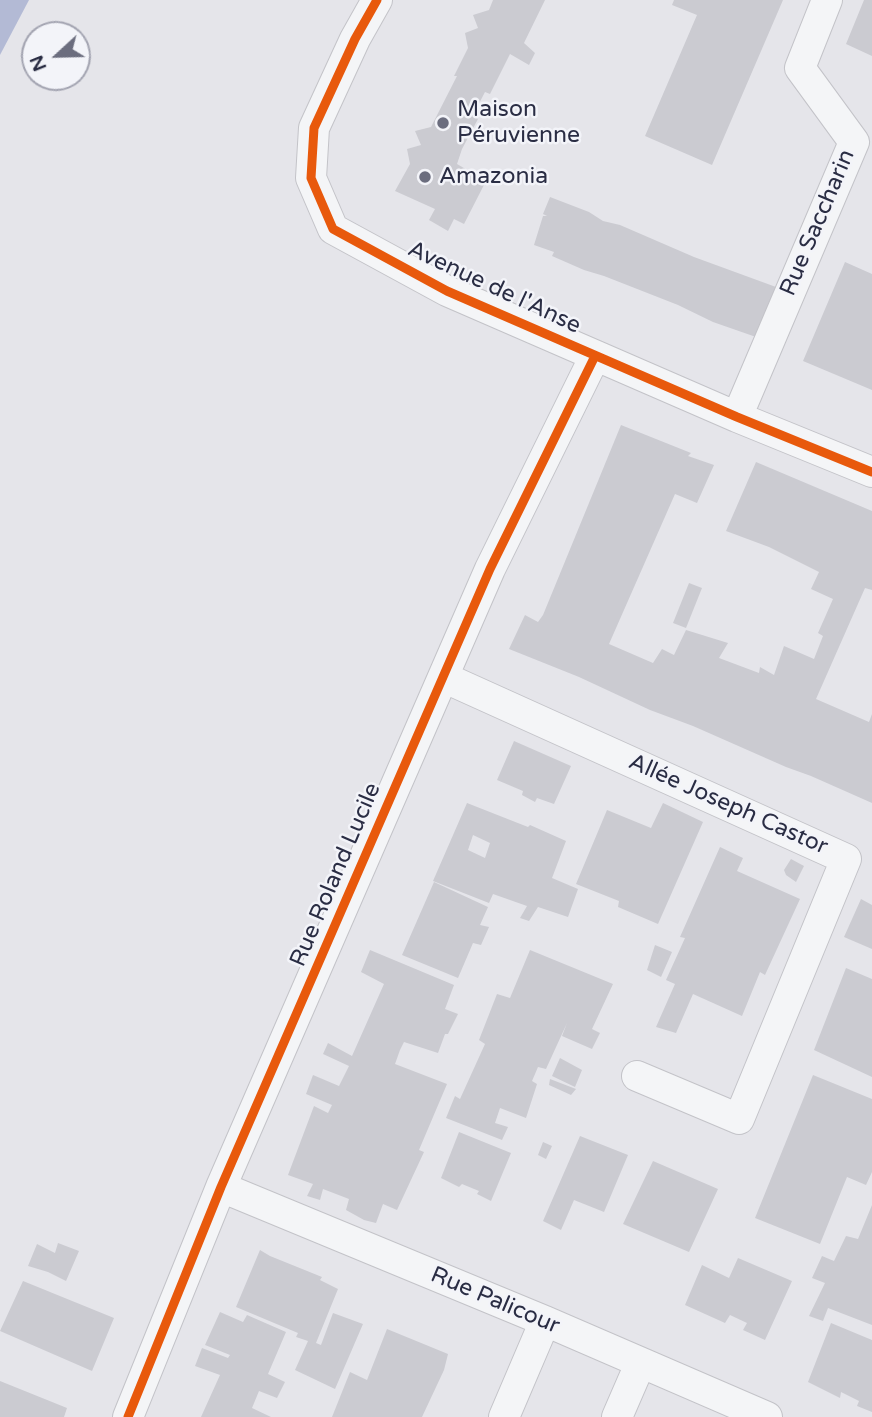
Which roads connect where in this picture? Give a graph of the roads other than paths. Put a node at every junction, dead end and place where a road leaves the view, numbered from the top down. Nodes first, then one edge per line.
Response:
1 (377, 0) edge
2 (827, 0) edge
3 (595, 356) junction
4 (737, 417) junction
5 (872, 472) edge
6 (443, 677) junction
7 (637, 1076) dead end
8 (221, 1187) junction
9 (545, 1321) junction
10 (640, 1364) junction
11 (128, 1417) edge
12 (503, 1417) edge
13 (617, 1417) edge
14 (767, 1417) edge

1 - 3 street, Avenue de l'Anse
2 - 4 street, Rue Saccharin
3 - 4 street, Avenue de l'Anse
3 - 6 street, Rue Roland Lucile
4 - 5 street, Avenue de l'Anse
6 - 7 street, Allée Joseph Castor
6 - 8 street, Rue Roland Lucile
8 - 9 street, Rue Palicour
8 - 11 street, Rue Roland Lucile
9 - 10 street, Rue Palicour
9 - 12 street
10 - 13 street
10 - 14 street, Rue Palicour

